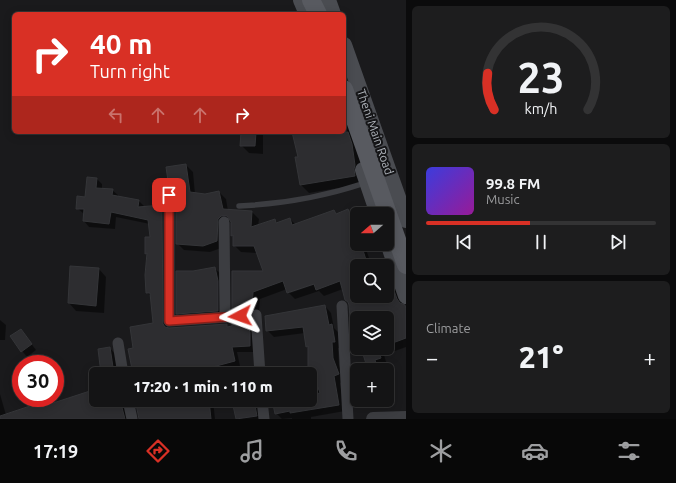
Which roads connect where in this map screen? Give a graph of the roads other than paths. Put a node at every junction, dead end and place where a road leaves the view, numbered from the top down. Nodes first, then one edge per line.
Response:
1 (301, 0) edge
2 (311, 0) edge
3 (328, 0) edge
4 (306, 12) edge
5 (317, 12) edge
6 (332, 12) edge
7 (346, 51) edge
8 (346, 95) edge
9 (346, 119) edge
10 (368, 182) junction
11 (169, 195) dead end
12 (239, 206) dead end
13 (376, 207) edge
14 (406, 220) edge
15 (224, 222) dead end
16 (391, 251) edge
17 (406, 265) edge
18 (406, 296) edge
19 (342, 306) dead end
20 (225, 317) junction
21 (118, 342) dead end
22 (123, 367) edge
23 (260, 367) edge
24 (129, 407) edge
25 (263, 407) edge
26 (406, 418) edge
27 (132, 419) edge
28 (264, 419) edge
29 (348, 419) edge
30 (373, 419) edge

1 - 4 main road
2 - 5 main road
3 - 6 main road
7 - 14 main road, Theni Main Road
8 - 17 main road
9 - 10 main road, Theni Main Road
10 - 12 lane
10 - 13 main road, Theni Main Road
11 - 20 street
15 - 20 street
16 - 18 main road
19 - 29 street
20 - 23 street
21 - 22 street
24 - 27 street
25 - 28 street
26 - 30 street

